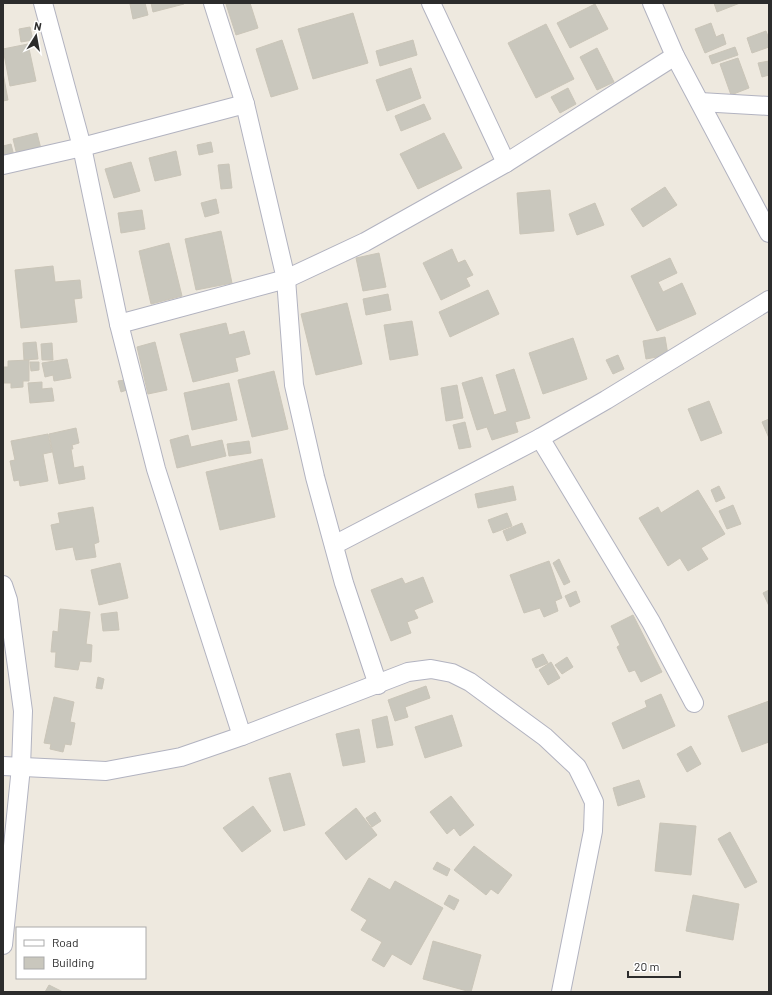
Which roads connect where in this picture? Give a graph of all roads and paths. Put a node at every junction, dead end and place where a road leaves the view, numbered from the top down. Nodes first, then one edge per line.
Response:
1 (43, 3) edge
2 (214, 3) edge
3 (431, 3) edge
4 (652, 3) edge
5 (675, 56) junction
6 (700, 102) junction
7 (245, 104) junction
8 (769, 106) edge
9 (82, 147) junction
10 (506, 163) junction
11 (3, 165) edge
12 (769, 233) edge
13 (286, 279) junction
14 (769, 300) edge
15 (119, 324) junction
16 (540, 438) junction
17 (334, 546) junction
18 (3, 585) edge
19 (378, 684) junction
20 (694, 702) dead end
21 (242, 736) junction
22 (12, 766) edge
23 (3, 945) edge
24 (561, 992) edge

1 - 9 street
2 - 7 street
3 - 10 street
4 - 5 street
5 - 6 street
5 - 10 street
6 - 8 street
6 - 12 street
7 - 9 street
7 - 13 street
9 - 11 street
9 - 15 street
10 - 13 street
13 - 15 street
13 - 17 street
14 - 16 street
15 - 21 street
16 - 17 street
16 - 20 street
17 - 19 street
18 - 22 street
19 - 21 street
19 - 24 street
21 - 22 street
22 - 23 street

